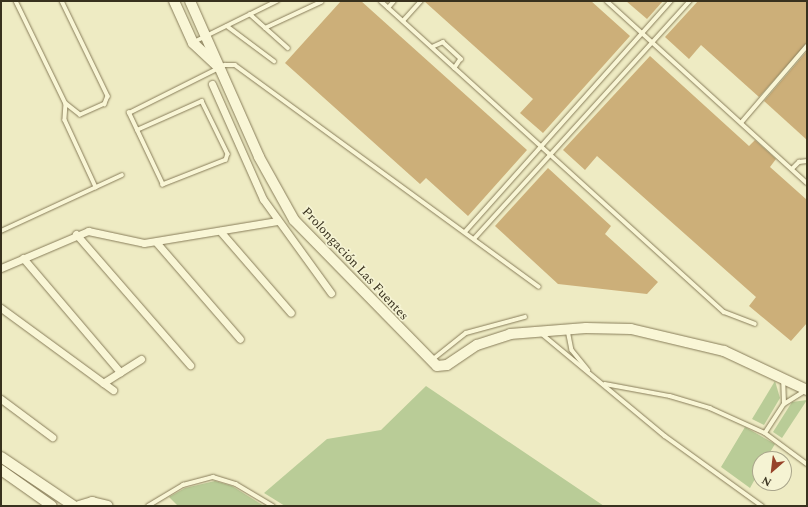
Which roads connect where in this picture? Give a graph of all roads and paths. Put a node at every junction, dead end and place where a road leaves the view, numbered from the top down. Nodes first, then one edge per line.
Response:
1 (16, 1) edge
2 (62, 1) edge
3 (174, 1) edge
4 (190, 1) edge
5 (277, 1) edge
6 (381, 1) edge
7 (394, 1) edge
8 (421, 1) edge
9 (607, 1) edge
10 (671, 1) edge
11 (690, 1) edge
12 (321, 2) edge
13 (388, 8) junction
14 (250, 14) junction
15 (403, 21) junction
16 (227, 26) junction
17 (265, 28) junction
18 (642, 33) junction
19 (206, 36) junction
20 (653, 42) junction
21 (193, 43) junction
22 (807, 46) edge
23 (432, 47) junction
24 (288, 48) dead end
25 (274, 61) dead end
26 (220, 68) junction
27 (455, 68) junction
28 (212, 84) dead end
29 (66, 104) junction
30 (742, 123) junction
31 (137, 130) junction
32 (542, 146) junction
33 (551, 155) junction
34 (807, 161) edge
35 (792, 169) junction
36 (122, 175) dead end
37 (807, 183) edge
38 (96, 187) junction
39 (278, 220) junction
40 (220, 231) junction
41 (1, 232) edge
42 (466, 232) junction
43 (76, 234) junction
44 (474, 239) junction
45 (156, 242) junction
46 (24, 258) junction
47 (1, 268) edge
48 (539, 286) dead end
49 (331, 293) dead end
50 (1, 308) edge
51 (291, 313) dead end
52 (525, 317) dead end
53 (755, 324) dead end
54 (568, 329) junction
55 (539, 330) junction
56 (240, 339) dead end
57 (141, 359) dead end
58 (431, 361) junction
59 (190, 365) dead end
60 (120, 372) junction
61 (590, 372) junction
62 (783, 377) junction
63 (103, 383) junction
64 (604, 384) junction
65 (113, 390) dead end
66 (807, 390) edge
67 (1, 399) edge
68 (784, 404) junction
69 (765, 433) junction
70 (52, 437) dead end
71 (1, 457) edge
72 (807, 464) edge
73 (1, 470) edge
74 (52, 506) edge
75 (74, 506) edge
76 (79, 506) edge
77 (108, 506) edge
78 (148, 506) edge
79 (273, 506) edge
80 (762, 506) edge

1 - 29 lane
2 - 29 lane
3 - 21 street, Prolongación Las Fuentes
4 - 19 street, Prolongación Las Fuentes
5 - 14 lane
6 - 13 lane
7 - 13 lane
8 - 15 lane
9 - 18 lane
10 - 18 lane
11 - 20 lane
12 - 17 lane
13 - 15 lane
14 - 16 lane
14 - 17 lane
15 - 23 lane
16 - 19 lane
16 - 25 lane
17 - 24 lane
18 - 20 lane
18 - 32 lane
19 - 21 lane
19 - 26 street, Prolongación Las Fuentes
20 - 30 lane
20 - 33 lane
21 - 26 street, Prolongación Las Fuentes
22 - 30 lane
23 - 27 lane
23 - 27 lane
26 - 31 lane
26 - 42 lane
26 - 58 street, Prolongación Las Fuentes
27 - 32 lane
28 - 39 street
29 - 38 lane
30 - 35 lane
31 - 31 lane
32 - 33 lane
32 - 42 lane
33 - 44 lane
33 - 53 lane
34 - 35 lane
35 - 37 lane
36 - 38 lane
38 - 41 lane
39 - 40 street
39 - 49 street
40 - 45 street
40 - 51 street
42 - 44 lane
43 - 45 street
43 - 46 street
43 - 59 street
44 - 48 lane
45 - 56 street
46 - 47 street
46 - 60 street
50 - 63 street
52 - 58 lane
54 - 55 street
54 - 61 lane
54 - 62 street
55 - 58 street
55 - 61 lane
57 - 60 street
60 - 63 street
61 - 64 lane
62 - 66 street
62 - 68 lane
63 - 65 street
64 - 69 lane
64 - 80 lane
66 - 68 lane
67 - 70 street
68 - 69 lane
69 - 72 lane
71 - 75 street
73 - 74 street
76 - 77 street
78 - 79 lane

